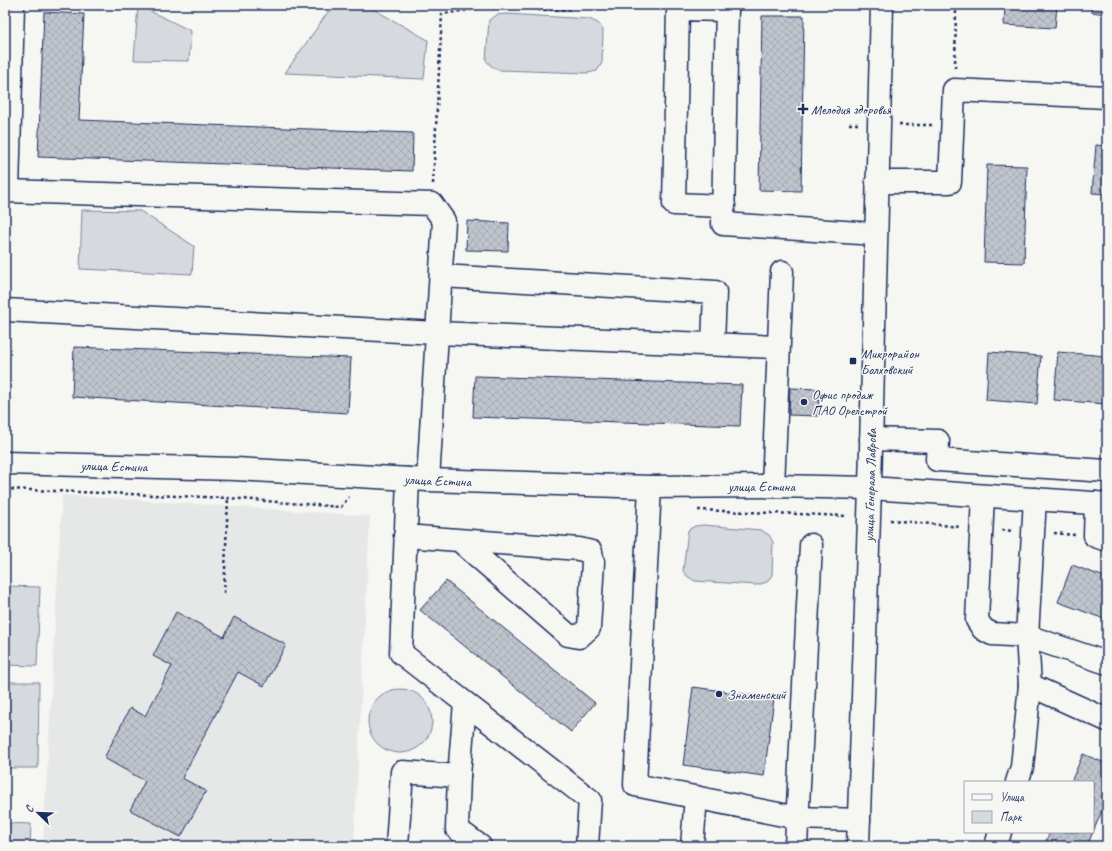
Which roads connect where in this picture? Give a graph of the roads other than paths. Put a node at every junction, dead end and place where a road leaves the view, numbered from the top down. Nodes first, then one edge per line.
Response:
1 (13, 5) edge
2 (882, 5) edge
3 (727, 7) edge
4 (1107, 97) edge
5 (877, 182) junction
6 (7, 191) edge
7 (724, 206) junction
8 (875, 234) junction
9 (782, 272) dead end
10 (441, 276) junction
11 (5, 310) edge
12 (437, 333) junction
13 (713, 344) junction
14 (778, 347) junction
15 (871, 439) junction
16 (5, 463) edge
17 (1107, 470) edge
18 (418, 480) junction
19 (773, 486) junction
20 (650, 487) junction
21 (870, 488) junction
22 (983, 496) junction
23 (1035, 499) junction
24 (1102, 504) edge
25 (405, 536) junction
26 (1101, 538) edge
27 (459, 540) junction
28 (812, 545) dead end
29 (1027, 636) junction
30 (1107, 663) edge
31 (1030, 685) junction
32 (465, 703) junction
33 (1107, 720) edge
34 (459, 776) junction
35 (1017, 781) edge
36 (696, 797) junction
37 (798, 818) junction
38 (859, 820) junction
39 (1000, 833) edge
40 (397, 846) edge
41 (480, 846) edge
42 (587, 846) edge
43 (692, 846) edge
44 (796, 846) edge
45 (858, 846) edge
46 (996, 846) edge

1 - 6 street
2 - 5 street, улица Генерала Лаврова
3 - 7 street
3 - 7 street
4 - 5 street
5 - 8 street, улица Генерала Лаврова
6 - 10 street
7 - 8 street
8 - 15 street, улица Генерала Лаврова
9 - 14 street
10 - 12 street
10 - 13 street
11 - 12 street
12 - 13 street
12 - 18 street
13 - 14 street
14 - 19 street
15 - 17 street
15 - 21 street, улица Генерала Лаврова
16 - 18 street, улица Естина
18 - 20 street, улица Естина
18 - 25 street
19 - 20 street, улица Естина
19 - 21 street, улица Естина
20 - 36 street
21 - 22 street, улица Естина
21 - 38 street, улица Генерала Лаврова
22 - 23 street, улица Естина
22 - 29 street
23 - 24 street, улица Естина
23 - 29 street
24 - 26 street
25 - 27 street
25 - 32 street
27 - 27 street
28 - 37 street
29 - 30 street
29 - 31 street
31 - 33 street
31 - 35 street
32 - 34 street
32 - 42 street
34 - 40 street
34 - 41 street
36 - 37 street
36 - 43 street
37 - 38 street
37 - 44 street
38 - 45 street, улица Генерала Лаврова
39 - 46 street

